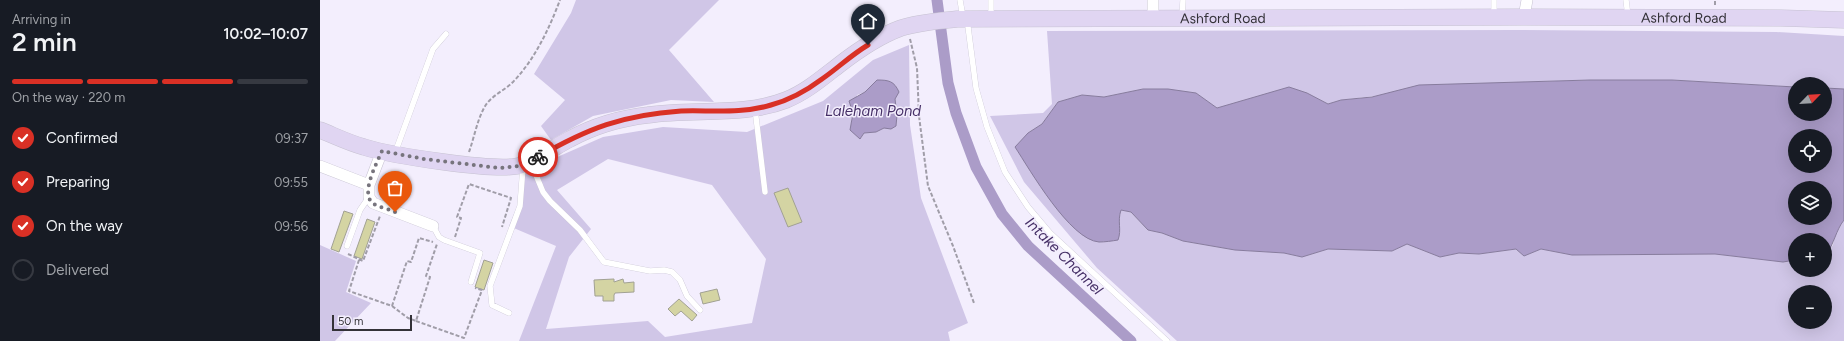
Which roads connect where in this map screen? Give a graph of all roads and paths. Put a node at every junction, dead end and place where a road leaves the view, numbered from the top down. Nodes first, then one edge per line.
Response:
1 (560, 0) edge
2 (960, 0) edge
3 (991, 0) edge
4 (1153, 0) edge
5 (1183, 0) edge
6 (1494, 0) edge
7 (1527, 0) edge
8 (1626, 0) edge
9 (1524, 17) junction
10 (1494, 18) junction
11 (1628, 18) junction
12 (963, 19) junction
13 (992, 19) junction
14 (1153, 19) junction
15 (1182, 19) junction
16 (1844, 20) edge
17 (915, 25) junction
18 (446, 34) dead end
19 (755, 108) junction
20 (320, 130) edge
21 (388, 152) junction
22 (526, 163) junction
23 (465, 164) junction
24 (320, 166) edge
25 (369, 185) junction
26 (765, 192) dead end
27 (369, 197) junction
28 (383, 207) junction
29 (433, 226) joint
30 (501, 233) dead end
31 (453, 243) junction
32 (347, 246) joint
33 (359, 260) junction
34 (471, 282) joint
35 (974, 303) dead end
36 (392, 306) junction
37 (700, 310) dead end
38 (509, 313) dead end
39 (416, 322) junction
40 (1167, 341) edge

1 - 23 path
2 - 12 lane
3 - 13 lane
4 - 14 street
5 - 15 lane
6 - 10 lane
7 - 9 street
8 - 11 lane
9 - 10 main road, Ashford Road
9 - 11 main road, Ashford Road
10 - 15 main road, Ashford Road
11 - 16 main road, Ashford Road
12 - 13 main road, Ashford Road
12 - 17 main road, Ashford Road
12 - 40 lane
13 - 14 main road, Ashford Road
14 - 15 main road, Ashford Road
17 - 19 main road, Ashford Road
17 - 35 path
18 - 21 lane
19 - 22 main road, Ashford Road
19 - 26 lane
20 - 21 main road
21 - 23 main road
21 - 25 street
22 - 23 main road
22 - 37 lane
22 - 38 lane
24 - 25 street
25 - 27 street
27 - 28 street
27 - 32 lane
28 - 29 street
28 - 33 path
29 - 31 lane
30 - 31 path
31 - 34 lane
32 - 33 path
33 - 36 path
34 - 39 path
36 - 39 path
36 - 39 path

